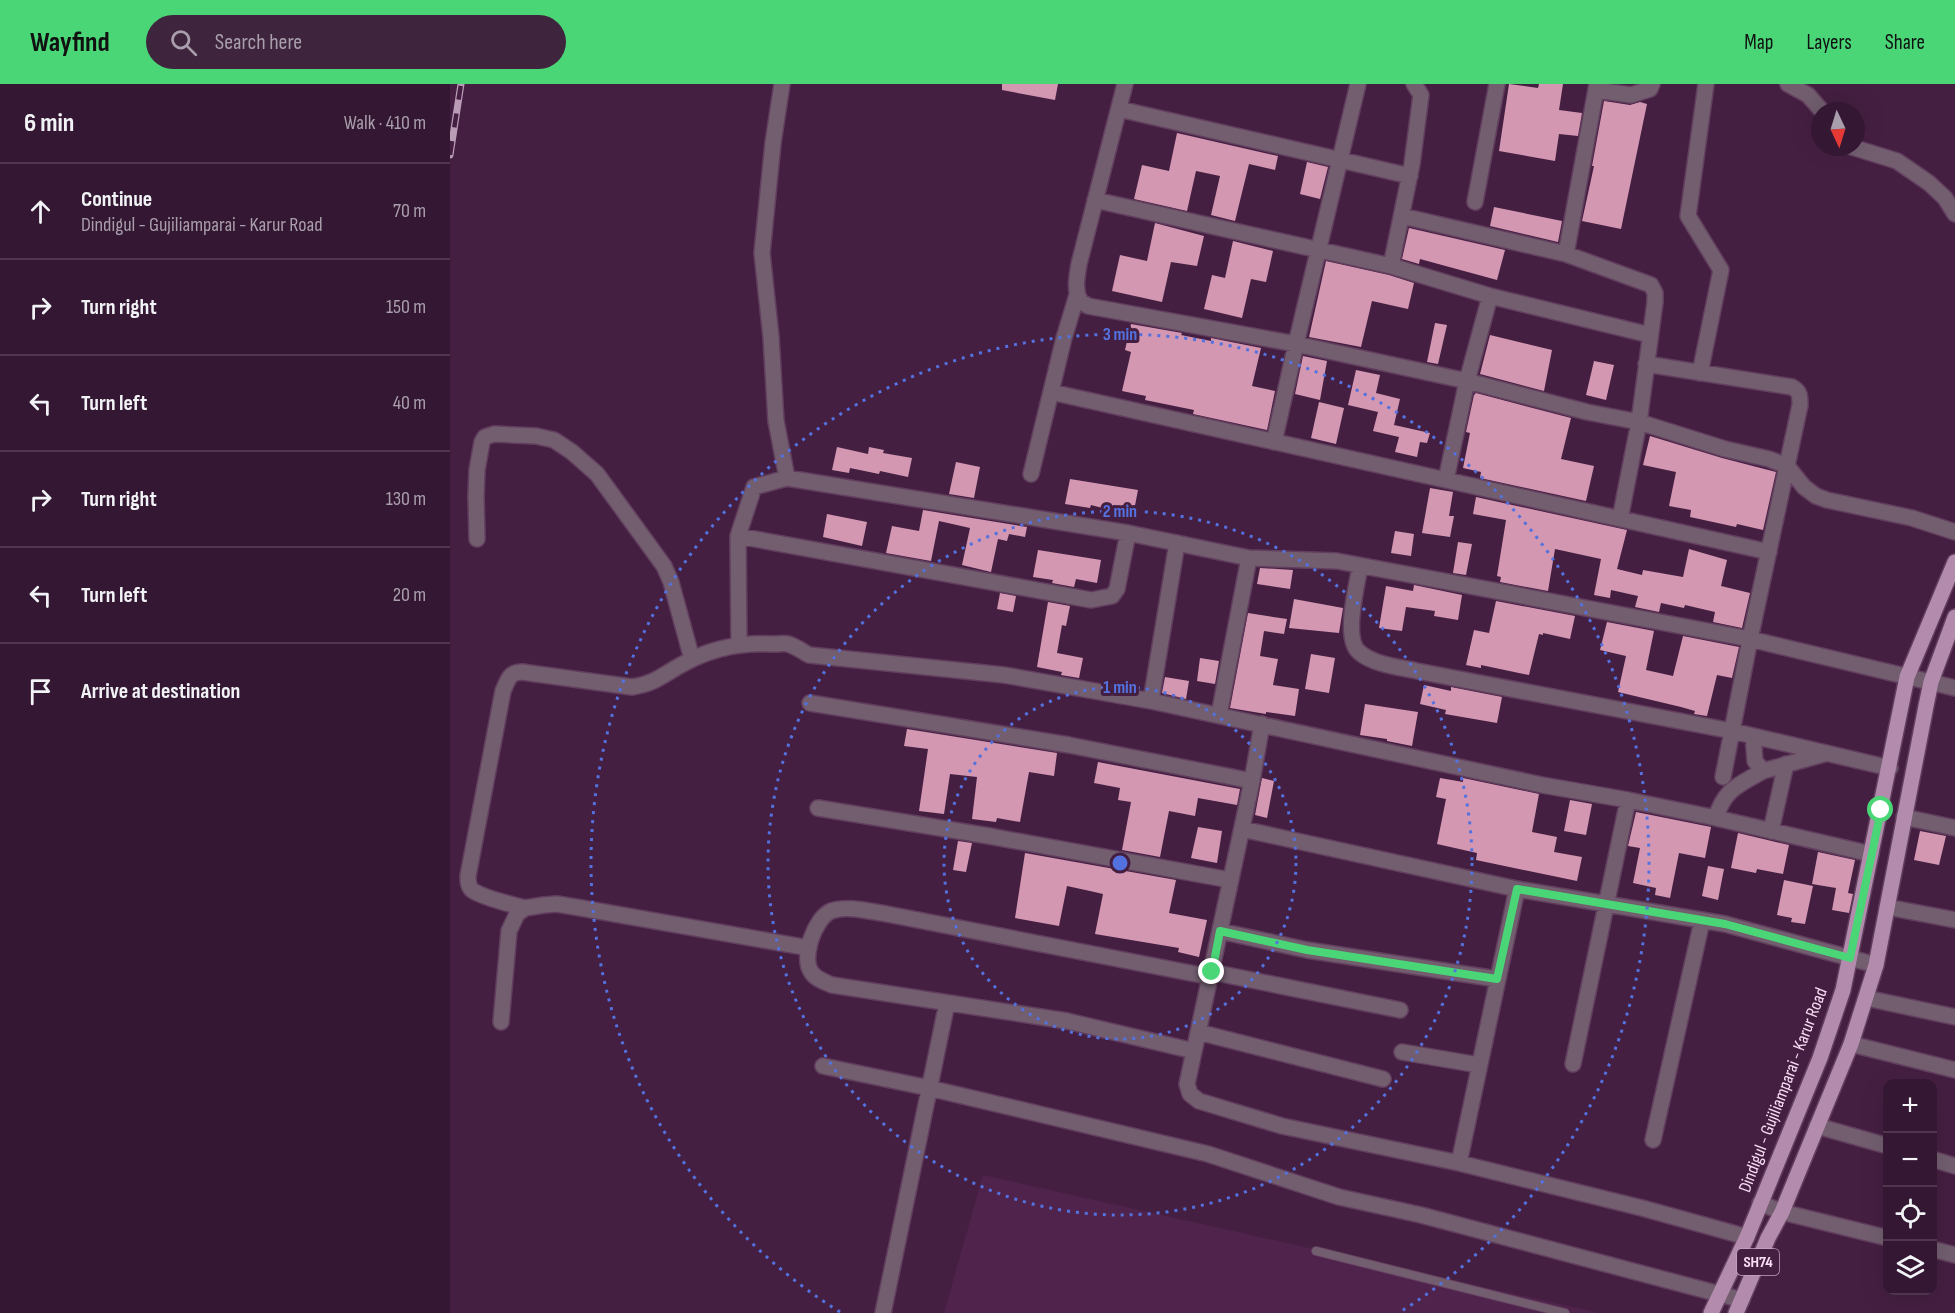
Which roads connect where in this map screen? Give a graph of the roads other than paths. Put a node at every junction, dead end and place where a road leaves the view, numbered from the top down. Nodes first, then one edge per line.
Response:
1 (782, 84) edge
2 (1125, 84) edge
3 (1358, 84) edge
4 (1414, 84) edge
5 (1497, 84) edge
6 (1652, 84) edge
7 (1706, 84) edge
8 (1788, 84) edge
9 (1597, 87) edge
10 (1814, 102) edge
11 (1119, 109) junction
12 (1865, 151) edge
13 (1341, 160) junction
14 (1410, 176) junction
15 (1095, 200) junction
16 (1475, 202) dead end
17 (1955, 214) edge
18 (1402, 216) junction
19 (1318, 251) junction
20 (1566, 254) junction
21 (1391, 266) junction
22 (1077, 295) junction
23 (1490, 296) junction
24 (1650, 335) junction
25 (1296, 344) junction
26 (1646, 364) junction
27 (1700, 373) junction
28 (1467, 381) junction
29 (1052, 392) junction
30 (1639, 422) junction
31 (1274, 442) junction
32 (1787, 466) junction
33 (1031, 474) dead end
34 (787, 478) junction
35 (1446, 480) junction
36 (1620, 519) junction
37 (1955, 532) edge
38 (1128, 533) junction
39 (738, 536) junction
40 (477, 539) dead end
41 (1177, 543) junction
42 (1769, 552) junction
43 (1249, 558) junction
44 (1955, 562) edge
45 (1360, 566) junction
46 (1955, 617) edge
47 (1750, 639) junction
48 (739, 645) junction
49 (692, 659) junction
50 (1907, 677) junction
51 (1931, 682) junction
52 (1955, 688) edge
53 (1151, 701) junction
54 (810, 703) dead end
55 (1219, 715) junction
56 (1262, 724) junction
57 (1732, 732) junction
58 (1753, 736) junction
59 (1827, 753) junction
60 (1786, 764) junction
61 (1890, 768) junction
62 (1763, 771) junction
63 (1723, 777) dead end
64 (1252, 781) junction
65 (1628, 800) junction
66 (818, 808) dead end
67 (1904, 817) junction
68 (1716, 818) junction
69 (1955, 828) edge
70 (1242, 829) junction
71 (1771, 831) junction
72 (1871, 854) junction
73 (1230, 880) junction
74 (1517, 889) junction
75 (1607, 903) junction
76 (1887, 907) junction
77 (525, 908) junction
78 (1955, 920) edge
79 (1702, 921) junction
80 (1220, 931) junction
81 (809, 948) junction
82 (1850, 958) junction
83 (1876, 965) junction
84 (1212, 974) junction
85 (1497, 979) junction
86 (1866, 998) junction
87 (947, 1003) junction
88 (1400, 1010) dead end
89 (1955, 1017) edge
90 (501, 1022) dead end
91 (1198, 1032) junction
92 (1851, 1044) junction
93 (1194, 1051) junction
94 (1402, 1052) dead end
95 (1573, 1064) dead end
96 (1479, 1065) junction
97 (823, 1066) dead end
98 (1955, 1070) edge
99 (1383, 1078) dead end
100 (929, 1088) junction
101 (1817, 1126) junction
102 (1653, 1140) dead end
103 (1883, 1145) edge
104 (1937, 1161) edge
105 (1459, 1163) junction
106 (1955, 1166) edge
107 (1760, 1203) junction
108 (1782, 1212) junction
109 (1747, 1237) junction
110 (1883, 1237) edge
111 (1316, 1251) dead end
112 (1937, 1251) edge
113 (1955, 1255) edge
114 (1720, 1295) junction
115 (1739, 1307) edge
116 (883, 1313) edge
117 (1564, 1313) edge
118 (1711, 1313) edge

1 - 34 street
2 - 11 street
3 - 13 street
4 - 14 street
5 - 16 street
6 - 9 street
7 - 27 street
8 - 10 street
9 - 20 street
11 - 13 street
11 - 15 street
12 - 17 street
13 - 14 street
13 - 19 street
14 - 18 street
15 - 19 street
15 - 22 street
18 - 20 street
18 - 21 street
19 - 21 street
19 - 25 street
20 - 24 street
21 - 23 street
22 - 25 street
22 - 29 street
23 - 24 street
23 - 28 street
24 - 26 street
25 - 28 street
25 - 31 street
26 - 27 street
26 - 30 street
27 - 32 street
28 - 30 street
28 - 35 street
29 - 31 street
29 - 33 street
30 - 32 street
30 - 36 street
31 - 35 street
32 - 37 street
32 - 42 street
34 - 38 street
34 - 39 street
35 - 36 street
36 - 42 street
38 - 39 street
38 - 41 street
39 - 48 street
40 - 49 street
41 - 43 street
41 - 53 street
42 - 47 street
43 - 45 street
43 - 55 street
44 - 50 main road, Dindigul - Gujiliamparai - Karur Road / SH74
45 - 47 street
45 - 57 street
46 - 51 main road, SH74
47 - 50 street
47 - 57 street
48 - 49 street
48 - 53 street
49 - 77 street
50 - 51 street
50 - 61 main road, Dindigul - Gujiliamparai - Karur Road / SH74
51 - 52 street
51 - 67 main road, SH74
53 - 55 street
54 - 64 street
55 - 56 street
56 - 64 street
56 - 65 street
57 - 58 street
57 - 63 street
58 - 59 street
58 - 62 street
59 - 60 street
59 - 61 street
60 - 62 street
60 - 71 street
61 - 72 main road, Dindigul - Gujiliamparai - Karur Road / SH74
62 - 68 street
64 - 70 street
65 - 68 street
65 - 75 street
66 - 73 street
67 - 69 street
67 - 76 main road, SH74
68 - 71 street
70 - 73 street
70 - 74 street
71 - 72 street
72 - 82 main road, Dindigul - Gujiliamparai - Karur Road / SH74
73 - 80 street
74 - 75 street
74 - 85 street
75 - 79 street
75 - 95 street
76 - 78 street
76 - 83 main road, SH74
77 - 81 street
77 - 90 street
79 - 82 street
79 - 102 street
80 - 84 street
80 - 85 street
81 - 84 street
81 - 87 street
82 - 83 street
82 - 107 main road, Dindigul - Gujiliamparai - Karur Road / SH74
83 - 86 main road, SH74
84 - 88 street
84 - 91 street
85 - 96 street
86 - 89 street
86 - 92 main road, SH74
87 - 93 street
87 - 100 street
91 - 93 street
91 - 99 street
92 - 98 street
92 - 101 main road, SH74
93 - 105 street
94 - 96 street
96 - 105 street
97 - 100 street
100 - 114 street
100 - 116 street
101 - 103 street
101 - 108 main road, SH74
104 - 106 street
105 - 109 street
107 - 108 street
107 - 109 main road, Dindigul - Gujiliamparai - Karur Road / SH74
108 - 110 street
108 - 115 main road, SH74
109 - 114 main road, Dindigul - Gujiliamparai - Karur Road / SH74
111 - 117 lane
112 - 113 street
114 - 115 street
114 - 118 main road, Dindigul - Gujiliamparai - Karur Road / SH74

